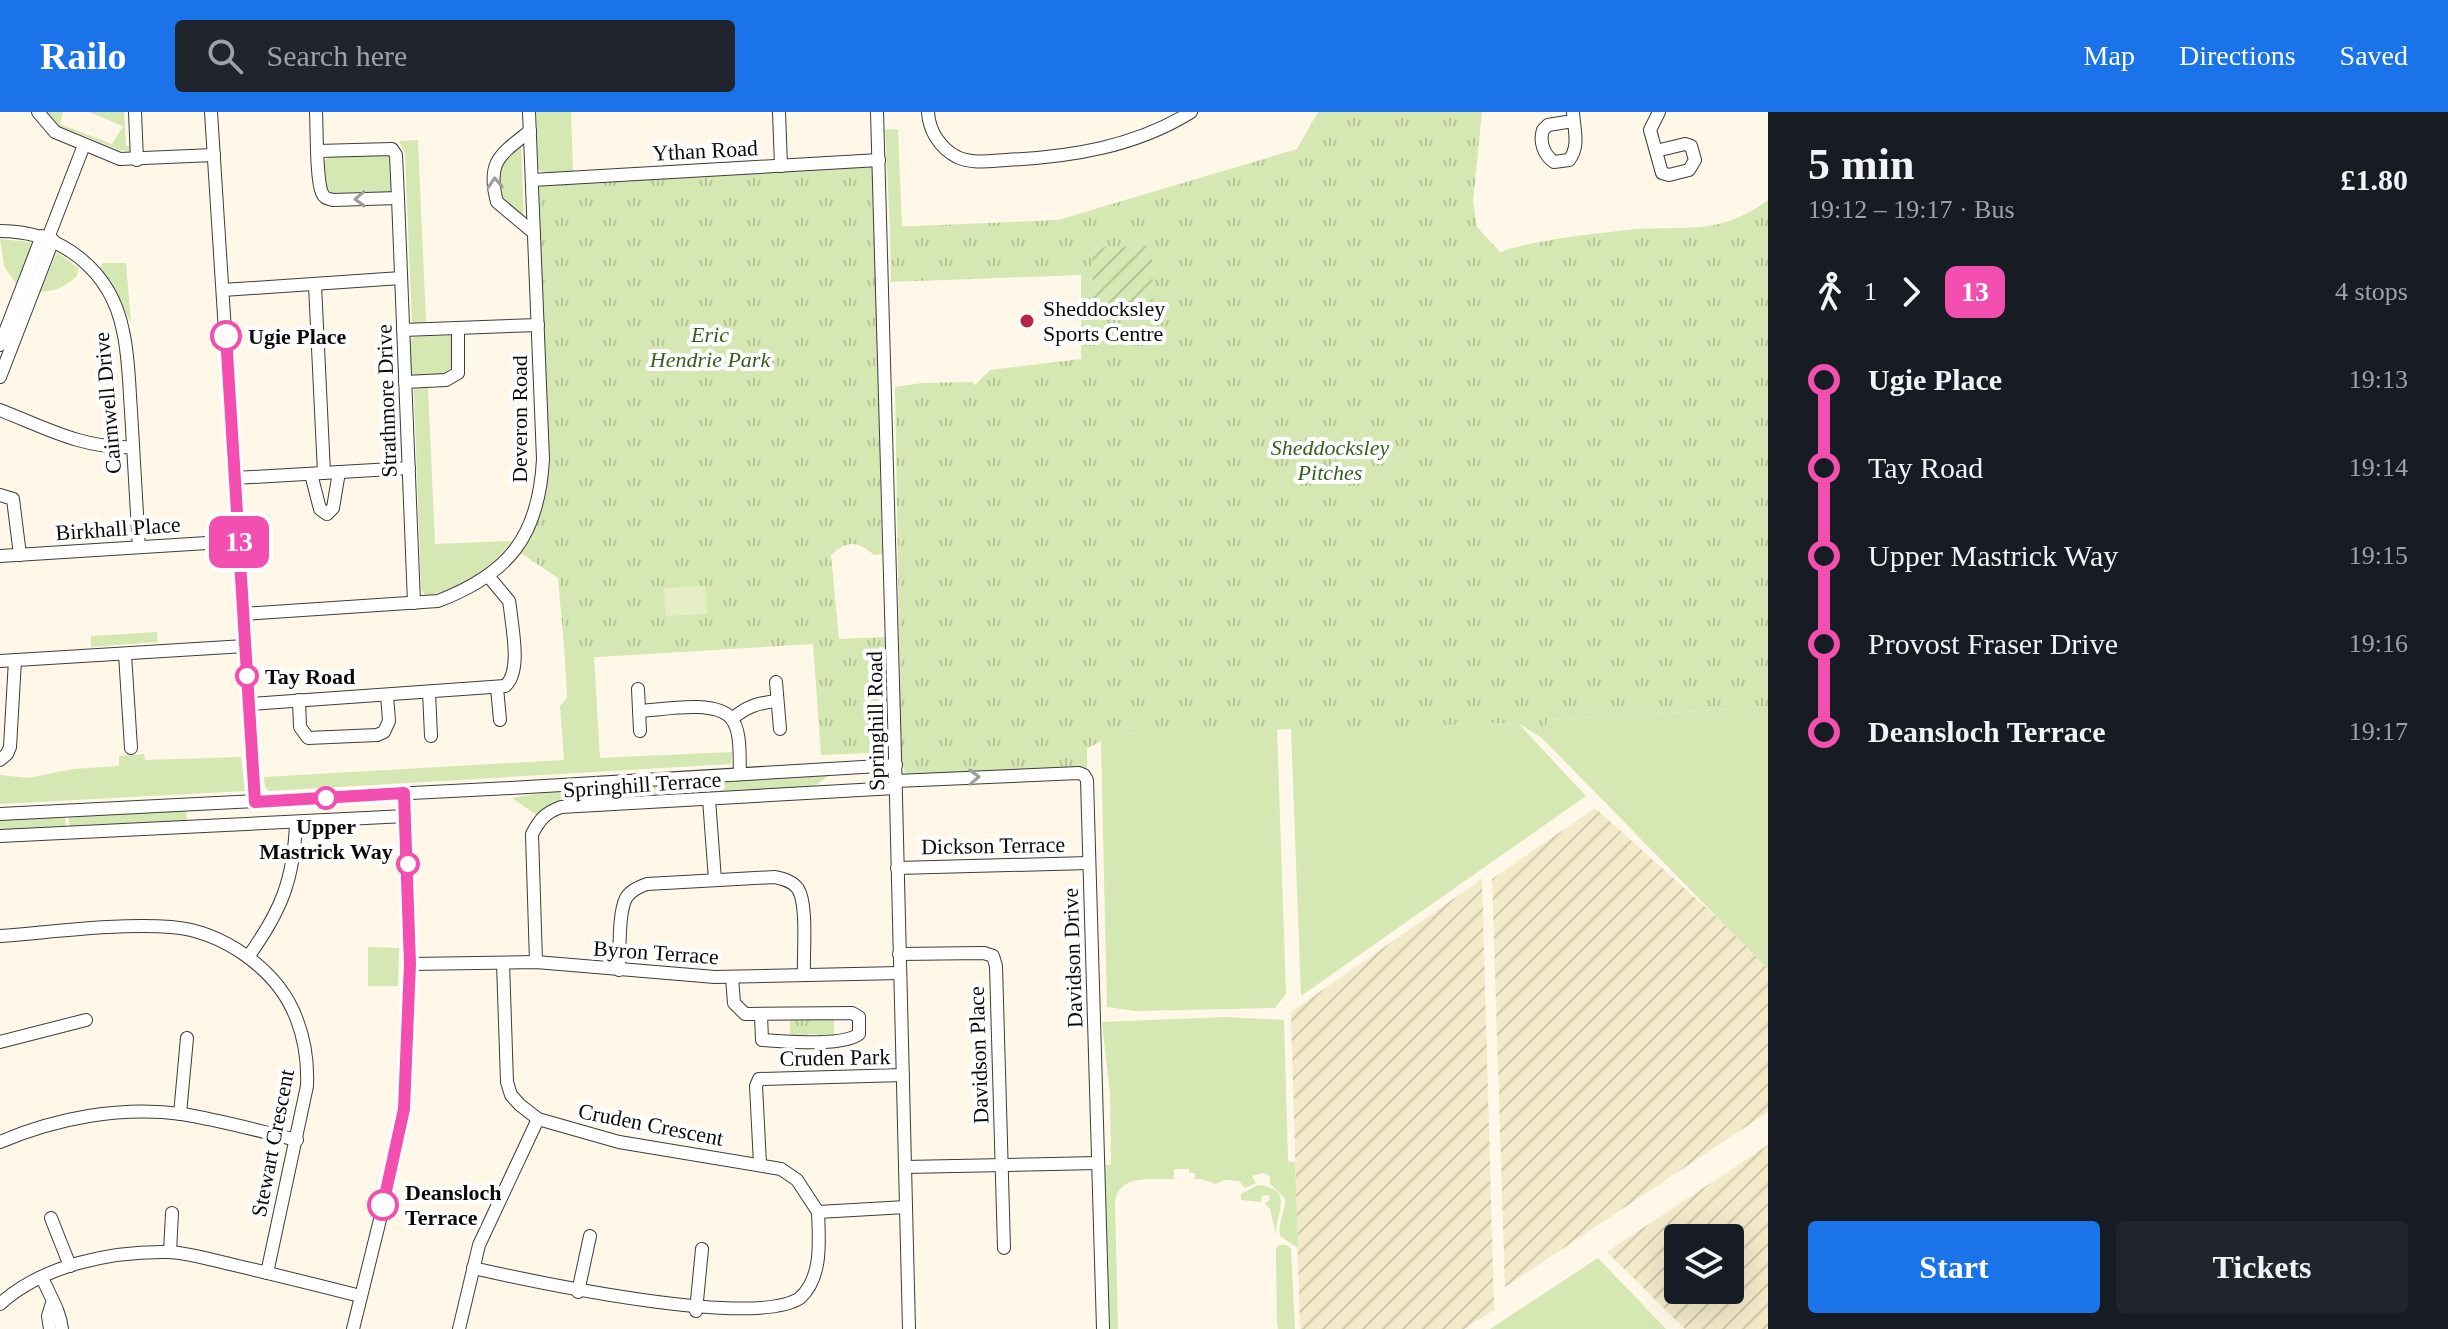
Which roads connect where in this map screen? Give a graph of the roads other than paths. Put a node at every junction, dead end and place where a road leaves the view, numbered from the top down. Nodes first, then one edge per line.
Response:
1 (38, 112) edge
2 (135, 112) edge
3 (211, 112) edge
4 (316, 112) edge
5 (529, 112) edge
6 (779, 112) edge
7 (877, 112) edge
8 (928, 112) edge
9 (1191, 112) edge
10 (1659, 112) edge
11 (530, 131) junction
12 (84, 145) junction
13 (318, 151) junction
14 (1656, 151) dead end
15 (214, 155) junction
16 (137, 160) junction
17 (879, 160) junction
18 (781, 166) junction
19 (532, 180) junction
20 (398, 198) junction
21 (0, 231) edge
22 (534, 233) junction
23 (47, 238) junction
24 (401, 278) junction
25 (315, 285) junction
26 (223, 290) junction
27 (538, 325) junction
28 (458, 328) junction
29 (403, 330) junction
30 (0, 345) edge
31 (0, 377) edge
32 (405, 382) junction
33 (0, 410) edge
34 (133, 447) junction
35 (409, 468) junction
36 (339, 472) junction
37 (318, 473) junction
38 (235, 478) junction
39 (0, 495) edge
40 (239, 541) junction
41 (139, 547) junction
42 (20, 555) junction
43 (0, 556) edge
44 (489, 577) junction
45 (414, 603) junction
46 (243, 614) junction
47 (245, 646) junction
48 (125, 654) junction
49 (15, 660) junction
50 (0, 661) edge
51 (776, 682) dead end
52 (497, 688) junction
53 (638, 689) dead end
54 (429, 692) junction
55 (387, 695) junction
56 (299, 700) junction
57 (777, 701) junction
58 (249, 704) junction
59 (639, 711) junction
60 (732, 719) junction
61 (500, 720) dead end
62 (780, 729) dead end
63 (640, 731) dead end
64 (431, 736) dead end
65 (131, 748) dead end
66 (0, 760) edge
67 (896, 765) junction
68 (740, 774) junction
69 (896, 784) junction
70 (404, 793) junction
71 (709, 799) junction
72 (255, 802) junction
73 (0, 814) edge
74 (406, 816) junction
75 (296, 822) junction
76 (0, 836) edge
77 (1089, 863) junction
78 (897, 868) junction
79 (715, 880) junction
80 (0, 936) edge
81 (899, 954) junction
82 (248, 957) junction
83 (536, 962) junction
84 (503, 963) junction
85 (410, 964) junction
86 (619, 970) junction
87 (900, 973) junction
88 (804, 975) junction
89 (732, 977) junction
90 (761, 1015) junction
91 (86, 1020) dead end
92 (187, 1038) dead end
93 (0, 1042) edge
94 (903, 1075) junction
95 (180, 1114) junction
96 (538, 1119) junction
97 (297, 1140) junction
98 (0, 1142) edge
99 (1098, 1163) junction
100 (760, 1164) junction
101 (1002, 1165) junction
102 (905, 1167) junction
103 (906, 1207) junction
104 (818, 1212) junction
105 (172, 1213) dead end
106 (51, 1218) dead end
107 (590, 1236) dead end
108 (1004, 1248) dead end
109 (702, 1249) dead end
110 (170, 1252) junction
111 (70, 1266) junction
112 (473, 1268) junction
113 (267, 1273) junction
114 (42, 1277) junction
115 (578, 1292) junction
116 (360, 1296) junction
117 (52, 1303) junction
118 (0, 1304) edge
119 (696, 1311) junction
120 (50, 1329) edge
121 (62, 1329) edge
122 (353, 1329) edge
123 (459, 1329) edge
124 (909, 1329) edge
125 (1103, 1329) edge

1 - 12 street
2 - 16 street
3 - 15 street
4 - 13 street
5 - 11 street, Deveron Road
6 - 18 street
7 - 17 street, Springhill Road
8 - 9 street
10 - 14 street
11 - 19 street, Deveron Road
22 -> 11 street
12 - 16 street
12 - 23 street
20 -> 13 street
13 - 20 street, Strathmore Drive
15 - 16 street
15 - 26 street
17 - 18 street, Ythan Road
17 - 67 street, Springhill Road
18 - 19 street, Ythan Road
19 - 22 street, Deveron Road
20 - 24 street, Strathmore Drive
21 - 23 street, Cairnwell Drive
22 - 27 street, Deveron Road
23 - 30 street
23 - 31 street
23 - 34 street, Cairnwell Drive
24 - 25 street
24 - 29 street, Strathmore Drive
25 - 26 street
25 - 37 street
26 - 38 street
27 - 28 street
27 - 44 street, Deveron Road
28 - 29 street
28 - 32 street
29 - 32 street, Strathmore Drive
32 - 35 street, Strathmore Drive
33 - 34 street
34 - 41 street, Cairnwell Drive
35 - 36 street
35 - 45 street, Strathmore Drive
36 - 37 street
36 - 37 street
37 - 38 street
38 - 40 street
39 - 42 street
40 - 41 street, Birkhall Place
40 - 46 street
41 - 42 street, Birkhall Place
42 - 43 street, Birkhall Place
44 - 45 street, Deveron Road
44 - 52 street
45 - 46 street, Deveron Road
46 - 47 street
47 - 48 street
47 - 58 street
48 - 49 street
48 - 65 street
49 - 50 street
49 - 66 street
51 - 57 street
52 - 54 street
52 - 61 street
53 - 59 street
54 - 55 street
54 - 64 street
55 - 56 street
55 - 56 street
56 - 58 street
57 - 60 street
57 - 62 street
58 - 72 street
59 - 60 street
59 - 63 street
60 - 68 street
67 - 68 street
67 - 69 street, Springhill Road
68 - 70 street
69 - 71 street, Springhill Terrace
69 -> 77 street, Davidson Drive
69 - 78 street, Springhill Road
70 - 72 street
70 - 74 street
71 - 79 street
71 - 83 street, Springhill Terrace
72 - 73 street
74 - 75 street
74 - 85 street
75 - 76 street
75 - 82 street
77 - 78 street, Dickson Terrace
77 - 99 street, Davidson Drive
78 - 81 street, Springhill Road
79 - 86 street
79 - 88 street
80 - 82 street, Stewart Crescent
81 - 87 street, Springhill Road
81 - 101 street, Davidson Place
82 - 97 street, Stewart Crescent
83 - 84 street, Byron Terrace
83 - 86 street, Byron Terrace
84 - 85 street, Byron Terrace
84 - 96 street, Cruden Crescent
85 - 116 street
86 - 89 street, Byron Terrace
87 - 88 street, Byron Terrace
87 - 94 street, Springhill Road
88 - 89 street, Byron Terrace
89 - 90 street
90 - 90 street
91 - 93 street
92 - 95 street
94 - 100 street, Cruden Park
94 - 102 street, Springhill Road
95 - 97 street
95 - 98 street
96 - 100 street, Cruden Crescent
96 - 112 street
97 - 113 street, Stewart Crescent
99 - 101 street
99 - 125 street, Davidson Drive
100 - 104 street, Cruden Crescent
101 - 102 street
101 - 108 street, Davidson Place
102 - 103 street, Springhill Road
103 - 104 street
103 - 124 street, Springhill Road
104 - 119 street
105 - 110 street
106 - 111 street
107 - 115 street
109 - 119 street
110 - 111 street
110 - 113 street
111 - 114 street
112 - 115 street
112 - 123 street
113 - 116 street
114 - 117 street
114 - 118 street
115 - 119 street
116 - 122 street
117 - 120 street
117 - 121 street

